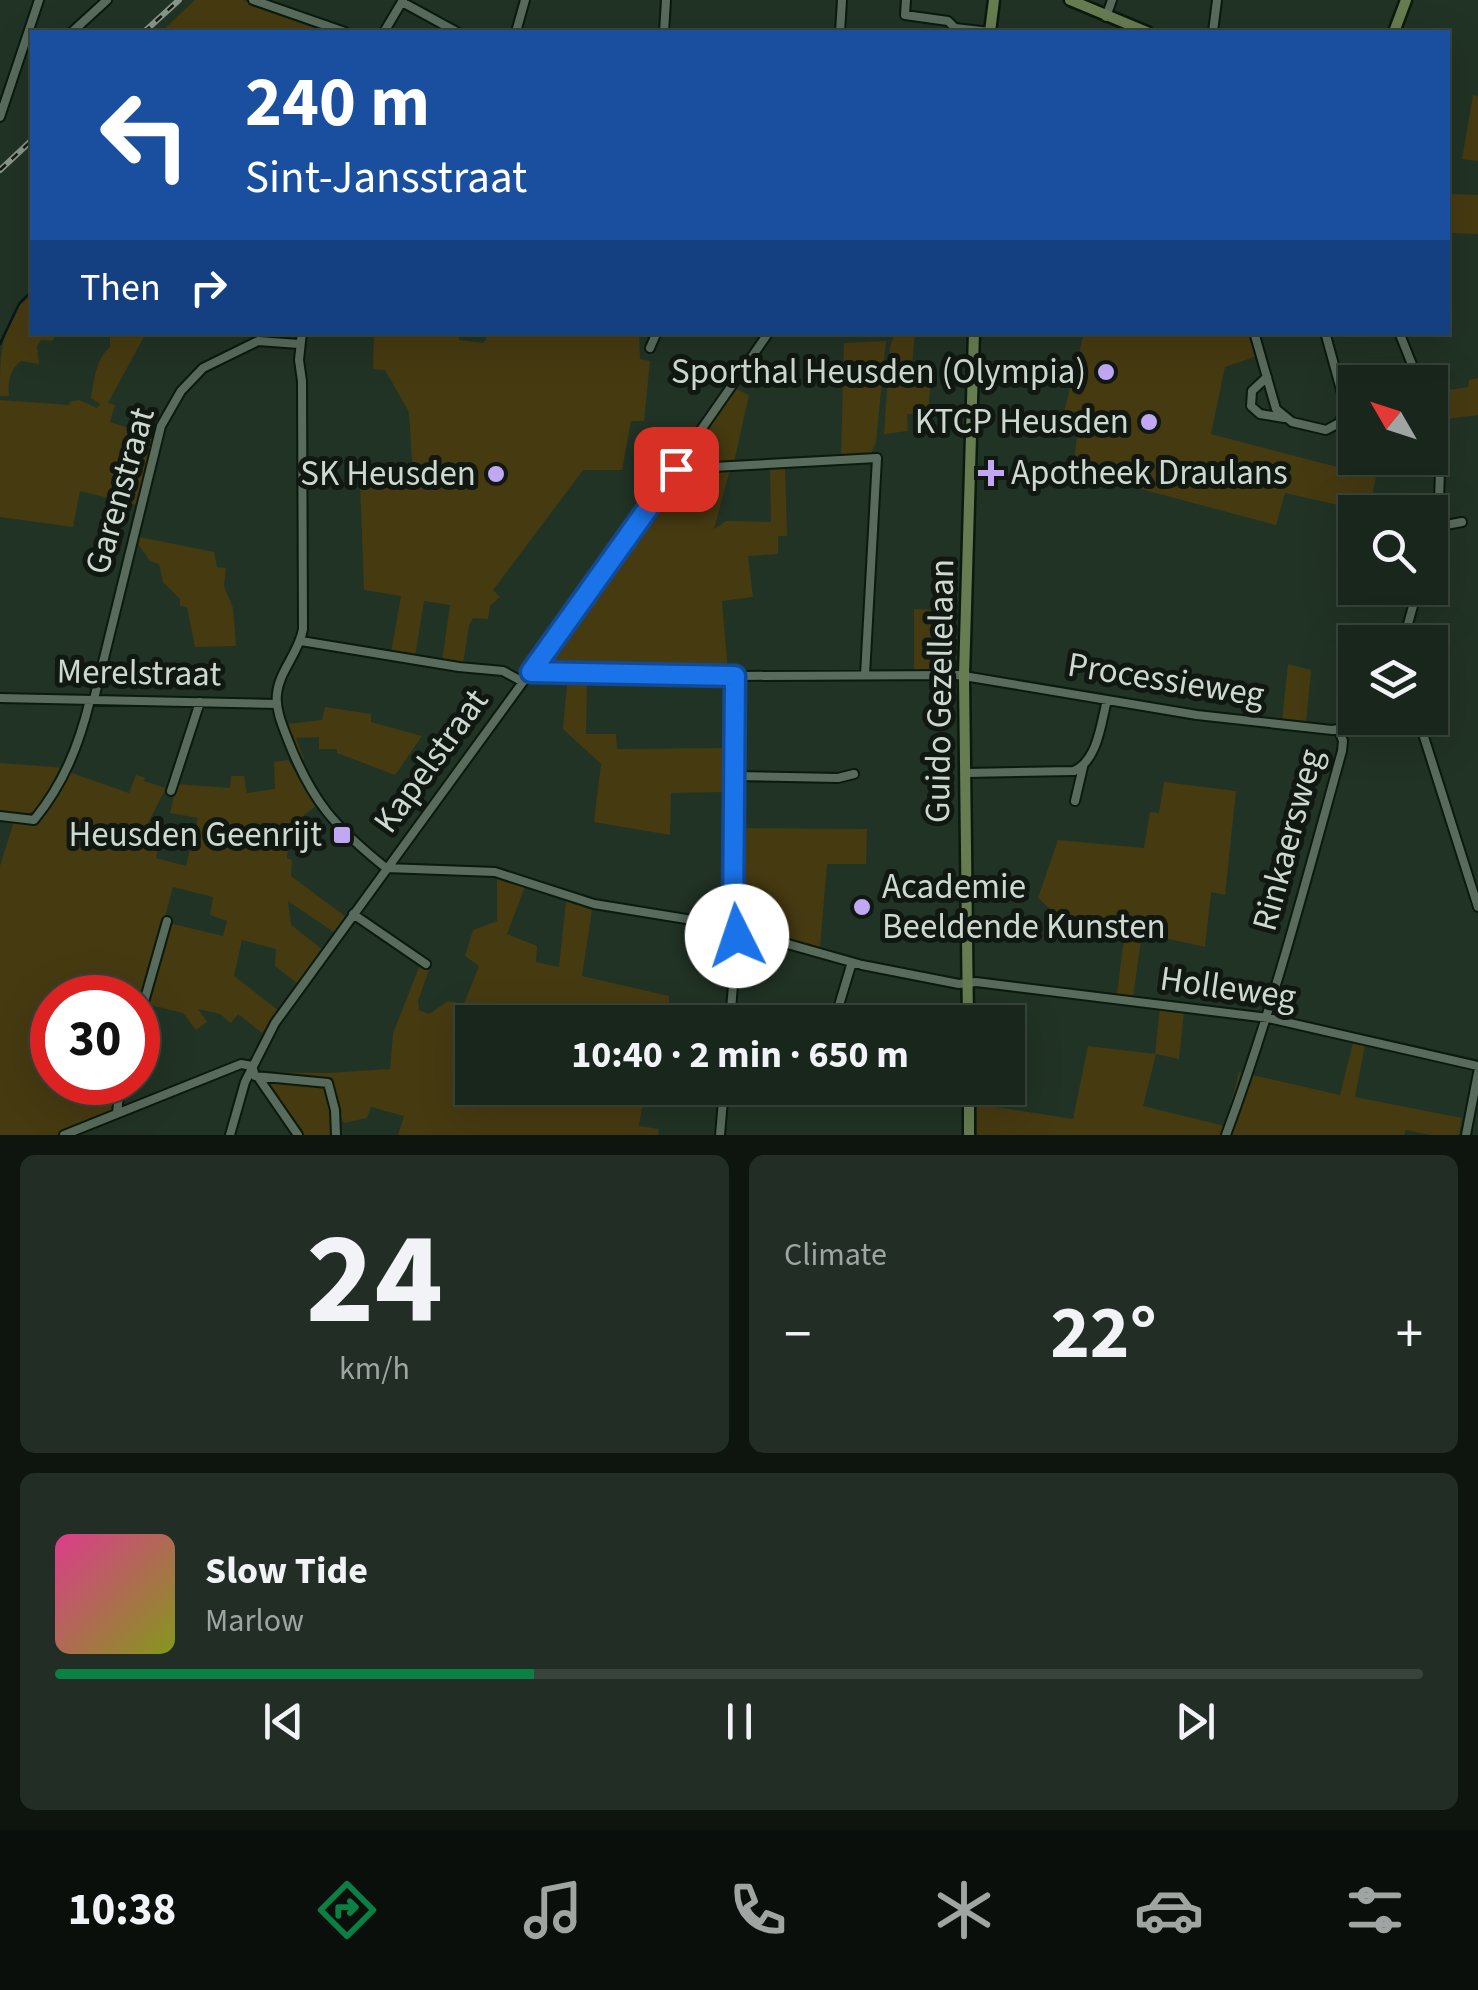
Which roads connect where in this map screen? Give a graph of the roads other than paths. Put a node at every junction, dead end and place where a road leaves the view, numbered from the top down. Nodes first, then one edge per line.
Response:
1 (39, 0) edge
2 (107, 0) edge
3 (253, 0) edge
4 (525, 0) edge
5 (666, 0) edge
6 (842, 0) edge
7 (997, 0) edge
8 (1070, 0) edge
9 (1112, 0) edge
10 (1217, 0) edge
11 (1406, 0) edge
12 (402, 1) edge
13 (906, 7) edge
14 (1106, 16) junction
15 (74, 30) edge
16 (339, 30) edge
17 (385, 30) edge
18 (453, 30) edge
19 (517, 30) edge
20 (664, 30) edge
21 (840, 30) edge
22 (972, 30) edge
23 (990, 30) edge
24 (1142, 30) edge
25 (1213, 30) edge
26 (1395, 30) edge
27 (22, 55) junction
28 (30, 58) edge
29 (0, 117) edge
30 (301, 335) edge
31 (655, 335) edge
32 (767, 335) edge
33 (978, 335) edge
34 (1255, 335) edge
35 (1326, 335) edge
36 (1400, 335) edge
37 (257, 337) edge
38 (299, 344) junction
39 (650, 348) dead end
40 (1412, 365) edge
41 (1267, 378) junction
42 (1284, 418) junction
43 (676, 469) junction
44 (1448, 517) edge
45 (1448, 525) edge
46 (301, 641) junction
47 (531, 672) junction
48 (865, 675) junction
49 (735, 676) junction
50 (964, 676) junction
51 (523, 682) junction
52 (0, 698) edge
53 (92, 699) junction
54 (1107, 700) junction
55 (200, 702) junction
56 (277, 704) junction
57 (1338, 730) edge
58 (1341, 735) edge
59 (1423, 735) edge
60 (1084, 767) junction
61 (966, 773) junction
62 (854, 774) dead end
63 (734, 776) junction
64 (171, 791) dead end
65 (1075, 801) dead end
66 (0, 816) edge
67 (386, 868) junction
68 (1478, 906) edge
69 (353, 914) junction
70 (167, 921) dead end
71 (735, 928) junction
72 (852, 962) junction
73 (426, 964) dead end
74 (152, 975) edge
75 (968, 983) junction
76 (731, 1005) edge
77 (839, 1005) edge
78 (968, 1005) edge
79 (1268, 1018) junction
80 (252, 1066) junction
81 (1478, 1070) edge
82 (258, 1076) junction
83 (118, 1105) edge
84 (723, 1105) edge
85 (969, 1105) edge
86 (117, 1112) junction
87 (64, 1135) edge
88 (230, 1135) edge
89 (298, 1135) edge
90 (336, 1135) edge
91 (720, 1135) edge
92 (970, 1135) edge
93 (1226, 1135) edge
94 (1466, 1135) edge

1 - 27 street
2 - 15 street
3 - 16 street
4 - 19 street
5 - 20 street
6 - 21 street
7 - 23 main road
8 - 14 main road
9 - 14 street
10 - 25 street
11 - 26 main road
12 - 17 street
12 - 18 street
13 - 22 street
14 - 24 main road
27 - 28 street
27 - 29 street
30 - 38 street
31 - 39 street
32 - 43 street, Kapelstraat
33 - 50 main road, Guido Gezellelaan
34 - 41 street
35 - 42 street
36 - 40 street
37 - 38 street, Garenstraat
37 - 53 street, Garenstraat
38 - 46 street
41 - 42 street
41 - 42 street
43 - 47 street, Kapelstraat
43 - 48 street
44 - 45 street
46 - 51 street
46 - 56 street
47 - 49 street, Processieweg
47 - 51 street, Kapelstraat
48 - 49 street, Processieweg
48 - 50 street, Processieweg
49 - 63 street
50 - 54 street, Processieweg
50 - 61 main road, Guido Gezellelaan
51 - 67 street, Kapelstraat
52 - 53 street, Merelstraat
53 - 55 street, Merelstraat
53 - 66 street, Garenstraat
54 - 57 street, Processieweg
54 - 60 street
55 - 56 street, Merelstraat
55 - 64 street
56 - 67 street
58 - 79 street, Rinkaersweg
59 - 68 street
60 - 61 street
60 - 65 street
61 - 75 main road, Guido Gezellelaan
62 - 63 street
63 - 71 street
67 - 69 street, Kapelstraat
67 - 71 street, Holleweg
69 - 73 street
69 - 80 street, Kapelstraat
70 - 74 street
71 - 72 street, Holleweg
71 - 76 street
72 - 75 street, Holleweg
72 - 77 street
75 - 78 main road, Guido Gezellelaan
75 - 79 street, Holleweg
79 - 81 street, Holleweg
79 - 93 street, Rinkaersweg
80 - 82 street
80 - 86 street
80 - 88 street, Kapelstraat
81 - 94 street
82 - 89 street
82 - 90 street
83 - 86 street
84 - 91 street
85 - 92 main road
86 - 87 street

